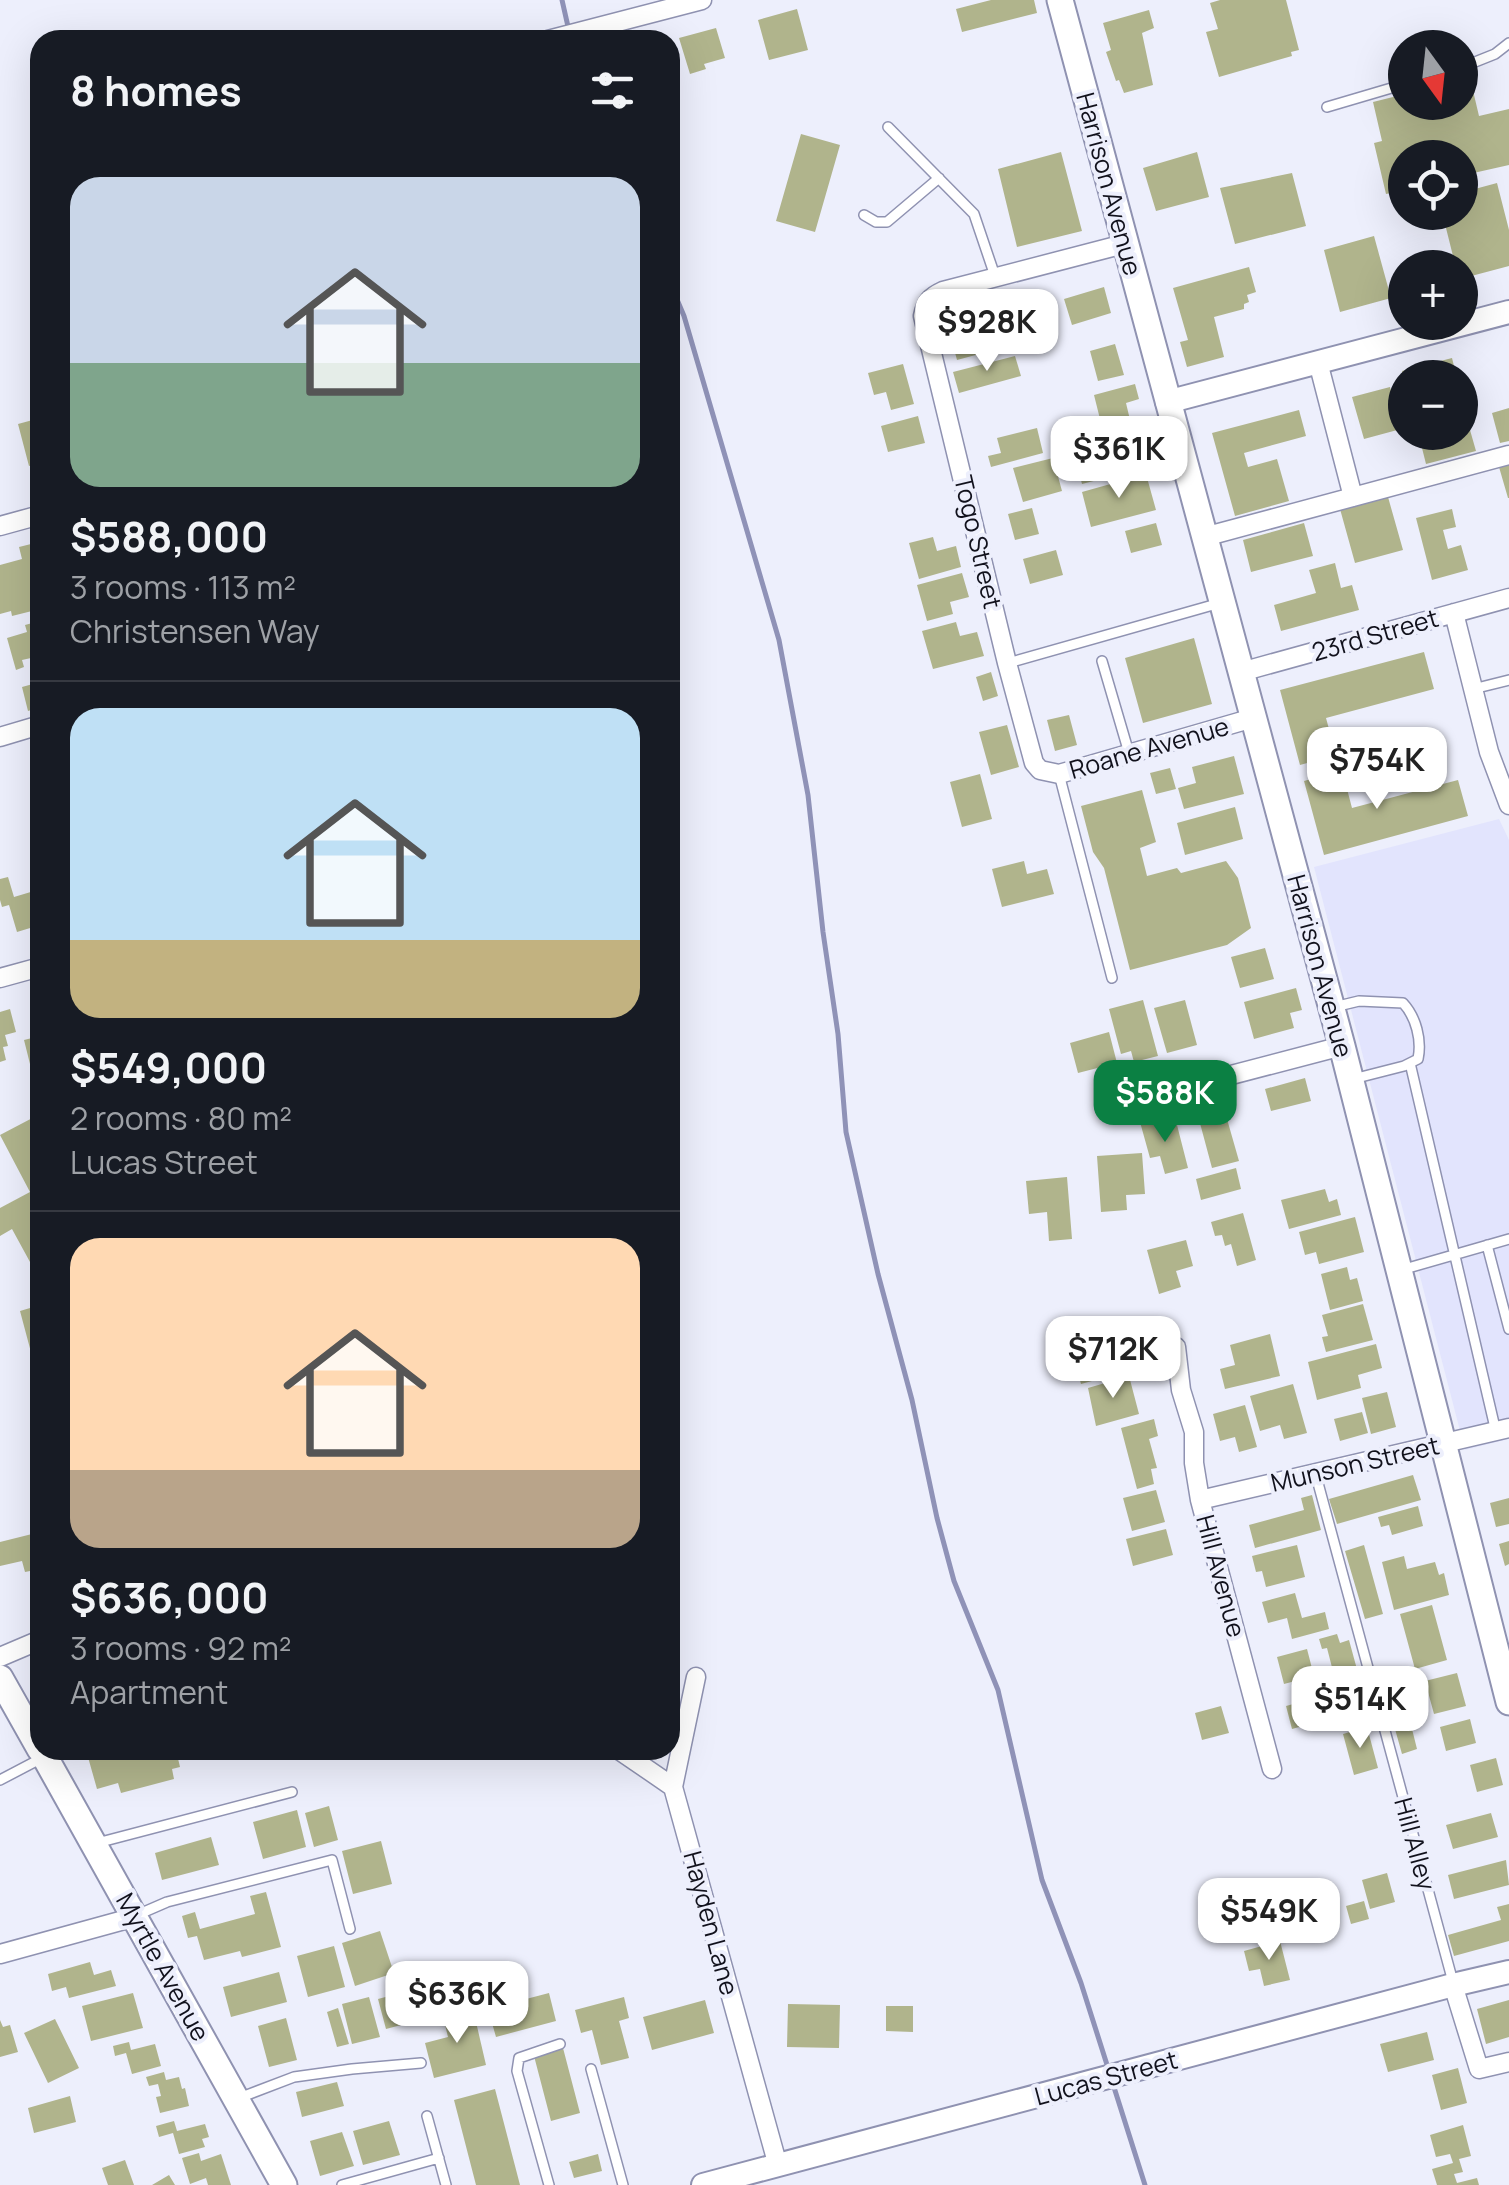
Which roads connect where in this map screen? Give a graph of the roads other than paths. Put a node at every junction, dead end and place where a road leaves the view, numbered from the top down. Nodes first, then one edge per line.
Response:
1 (702, 0) edge
2 (1067, 2) edge
3 (586, 30) edge
4 (1509, 43) edge
5 (1478, 61) edge
6 (1388, 89) edge
7 (1327, 107) dead end
8 (888, 127) dead end
9 (939, 178) junction
10 (864, 215) dead end
11 (1124, 244) junction
12 (995, 276) junction
13 (1509, 312) edge
14 (1318, 362) junction
15 (1168, 402) junction
16 (1509, 456) edge
17 (1353, 497) junction
18 (30, 518) edge
19 (0, 526) edge
20 (1204, 537) junction
21 (1509, 598) edge
22 (1222, 602) junction
23 (1454, 613) junction
24 (1102, 661) dead end
25 (1006, 663) junction
26 (1241, 672) junction
27 (1509, 680) edge
28 (1472, 690) junction
29 (1253, 718) junction
30 (30, 728) edge
31 (0, 736) edge
32 (1129, 753) junction
33 (1052, 773) junction
34 (1509, 805) edge
35 (30, 970) edge
36 (0, 978) edge
37 (1112, 978) dead end
38 (1332, 1008) junction
39 (1342, 1046) junction
40 (1410, 1063) junction
41 (1350, 1080) junction
42 (1105, 1108) dead end
43 (1509, 1239) edge
44 (1486, 1245) junction
45 (1453, 1254) junction
46 (1398, 1270) junction
47 (1509, 1328) edge
48 (1176, 1347) dead end
49 (1502, 1430) edge
50 (1442, 1444) junction
51 (1315, 1472) junction
52 (1200, 1500) junction
53 (30, 1644) edge
54 (0, 1657) edge
55 (0, 1678) edge
56 (696, 1678) dead end
57 (1509, 1702) edge
58 (30, 1731) edge
59 (680, 1754) edge
60 (30, 1760) edge
61 (47, 1760) edge
62 (633, 1760) edge
63 (679, 1760) edge
64 (1272, 1769) dead end
65 (0, 1780) edge
66 (673, 1787) junction
67 (292, 1792) dead end
68 (94, 1843) junction
69 (135, 1916) junction
70 (350, 1928) dead end
71 (1, 1950) edge
72 (1509, 1972) edge
73 (1453, 1985) junction
74 (560, 2044) dead end
75 (1509, 2062) edge
76 (422, 2063) dead end
77 (590, 2069) dead end
78 (236, 2100) junction
79 (427, 2116) dead end
80 (438, 2158) junction
81 (778, 2166) junction
82 (284, 2185) edge
83 (342, 2185) edge
84 (446, 2185) edge
85 (549, 2185) edge
86 (623, 2185) edge
87 (704, 2185) edge

1 - 3 street
2 - 11 main road, Harrison Avenue
4 - 5 lane
6 - 7 lane
8 - 9 lane
9 - 10 lane
9 - 12 lane
11 - 12 street
11 - 15 main road, Harrison Avenue
12 - 25 street, Togo Street
13 - 14 street
14 - 15 street
14 - 17 street
15 - 20 main road, Harrison Avenue
16 - 17 street
17 - 20 street
18 - 19 street
20 - 22 main road, Harrison Avenue
21 - 23 street, 23rd Street
22 - 25 lane
22 - 26 main road, Harrison Avenue
23 - 26 street, 23rd Street
23 - 28 street
24 - 32 lane
25 - 33 street, Togo Street
26 - 29 main road, Harrison Avenue
27 - 28 lane
28 - 34 street
29 - 32 street, Roane Avenue
29 - 38 main road, Harrison Avenue
30 - 31 street
32 - 33 street, Roane Avenue
33 - 37 lane
35 - 36 street
38 - 39 main road, Harrison Avenue
38 - 40 lane
39 - 41 main road, Harrison Avenue
39 - 42 street
40 - 41 lane
40 - 45 lane
41 - 46 main road, Harrison Avenue
43 - 44 lane
44 - 45 lane
44 - 47 lane
45 - 46 lane
45 - 49 lane
46 - 50 main road, Harrison Avenue
48 - 52 street, Hill Avenue
49 - 50 street, Munson Street
50 - 51 street, Munson Street
50 - 57 main road, Harrison Avenue
51 - 52 street, Munson Street
51 - 73 lane, Hill Alley
52 - 64 street, Hill Avenue
53 - 54 street
55 - 58 main road, Myrtle Avenue
56 - 59 street, Hayden Lane
60 - 65 lane
61 - 68 main road, Myrtle Avenue
62 - 66 street
63 - 66 street, Hayden Lane
66 - 81 street, Hayden Lane
67 - 68 lane
68 - 69 main road, Myrtle Avenue
69 - 70 lane
69 - 71 street
69 - 78 main road, Myrtle Avenue
72 - 73 street, Lucas Street
73 - 75 street
73 - 81 street, Lucas Street
74 - 85 lane
76 - 78 lane
77 - 86 lane
78 - 82 main road, Myrtle Avenue
79 - 80 lane
80 - 83 lane
80 - 84 lane
81 - 87 street, Lucas Street

